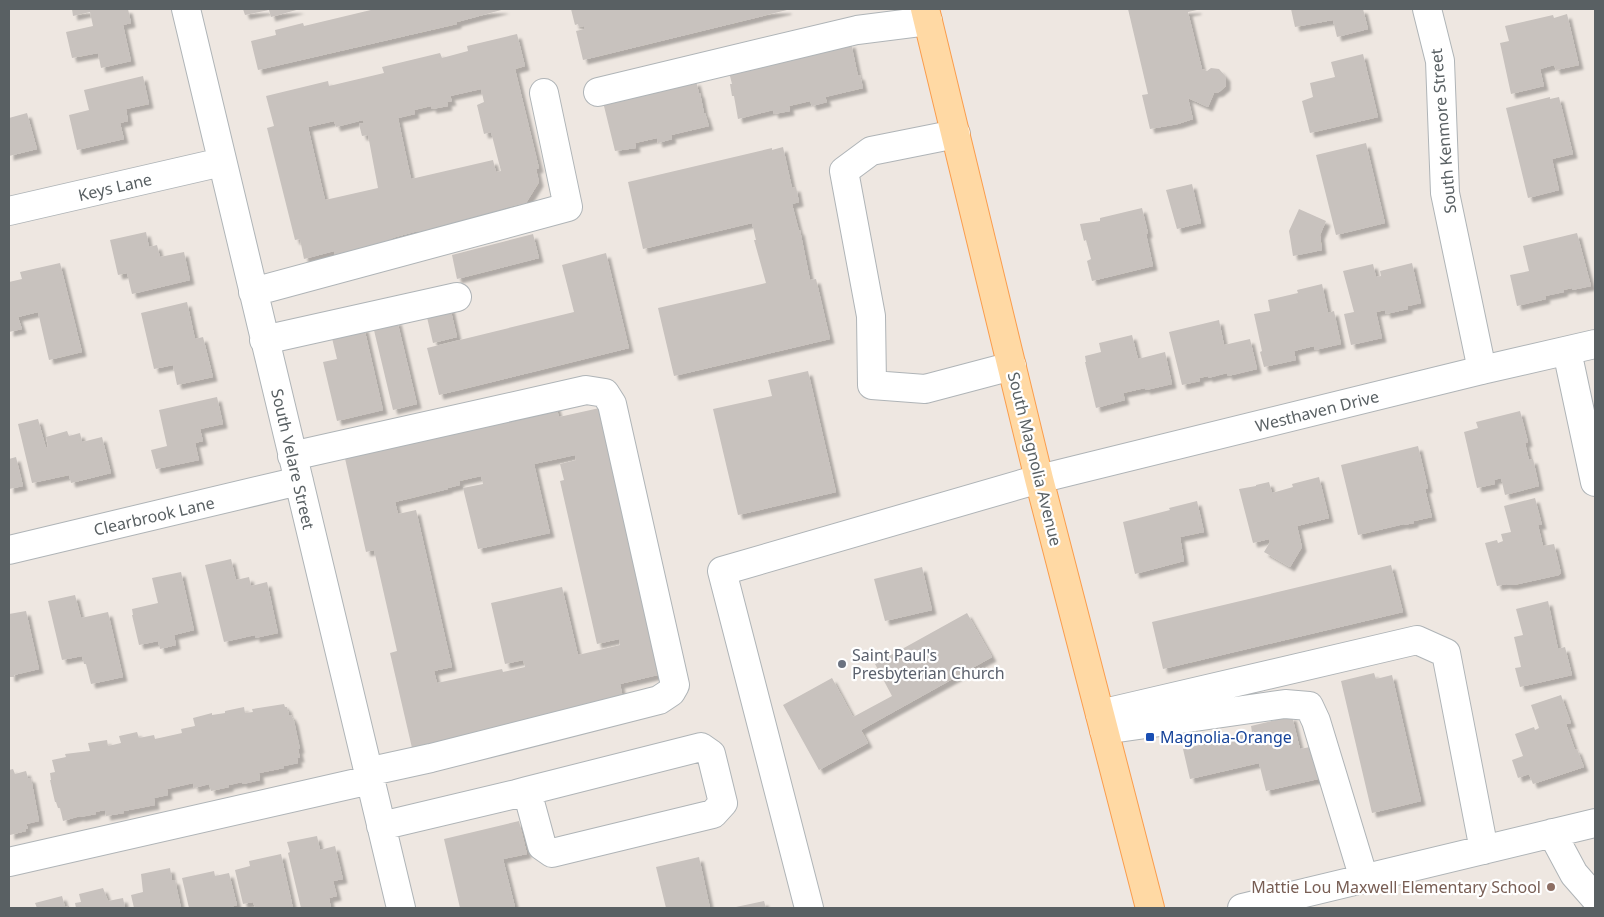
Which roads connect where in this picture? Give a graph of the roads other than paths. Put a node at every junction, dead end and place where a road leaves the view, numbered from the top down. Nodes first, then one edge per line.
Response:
1 (186, 9) edge
2 (1427, 9) edge
3 (927, 15) edge
4 (544, 92) dead end
5 (598, 92) dead end
6 (956, 134) junction
7 (222, 162) junction
8 (9, 212) edge
9 (253, 292) junction
10 (457, 297) dead end
11 (264, 340) junction
12 (1595, 344) edge
13 (1567, 351) junction
14 (1012, 366) junction
15 (1482, 370) junction
16 (296, 468) junction
17 (1039, 479) junction
18 (1595, 482) edge
19 (9, 550) edge
20 (1102, 722) junction
21 (369, 776) junction
22 (527, 791) junction
23 (1595, 822) edge
24 (381, 826) junction
25 (1552, 833) junction
26 (1484, 850) junction
27 (9, 862) edge
28 (1364, 879) junction
29 (1595, 898) edge
30 (401, 908) edge
31 (809, 908) edge
32 (1150, 908) edge
33 (1242, 908) edge

1 - 7 street, South Velare Street
2 - 15 street, South Kenmore Street
3 - 5 street
3 - 6 main road, South Magnolia Avenue
4 - 9 street
6 - 14 main road, South Magnolia Avenue
6 - 14 street
7 - 8 street, Keys Lane
7 - 9 street, South Velare Street
9 - 11 street, South Velare Street
10 - 11 street
11 - 16 street, South Velare Street
12 - 13 street, Westhaven Drive
13 - 15 street, Westhaven Drive
13 - 18 street
14 - 17 main road, South Magnolia Avenue
15 - 17 street, Westhaven Drive
16 - 19 street, Clearbrook Lane
16 - 21 street, South Velare Street
16 - 21 street, Clearbrook Lane
17 - 20 main road, South Magnolia Avenue
17 - 31 street, Westhaven Drive
20 - 26 street
20 - 28 street
20 - 32 main road, South Magnolia Avenue
21 - 24 street, South Velare Street
21 - 27 street, Clearbrook Lane
22 - 22 street
22 - 24 street
23 - 25 street
24 - 30 street, South Velare Street
25 - 26 street
25 - 29 street
26 - 28 street
28 - 33 street

